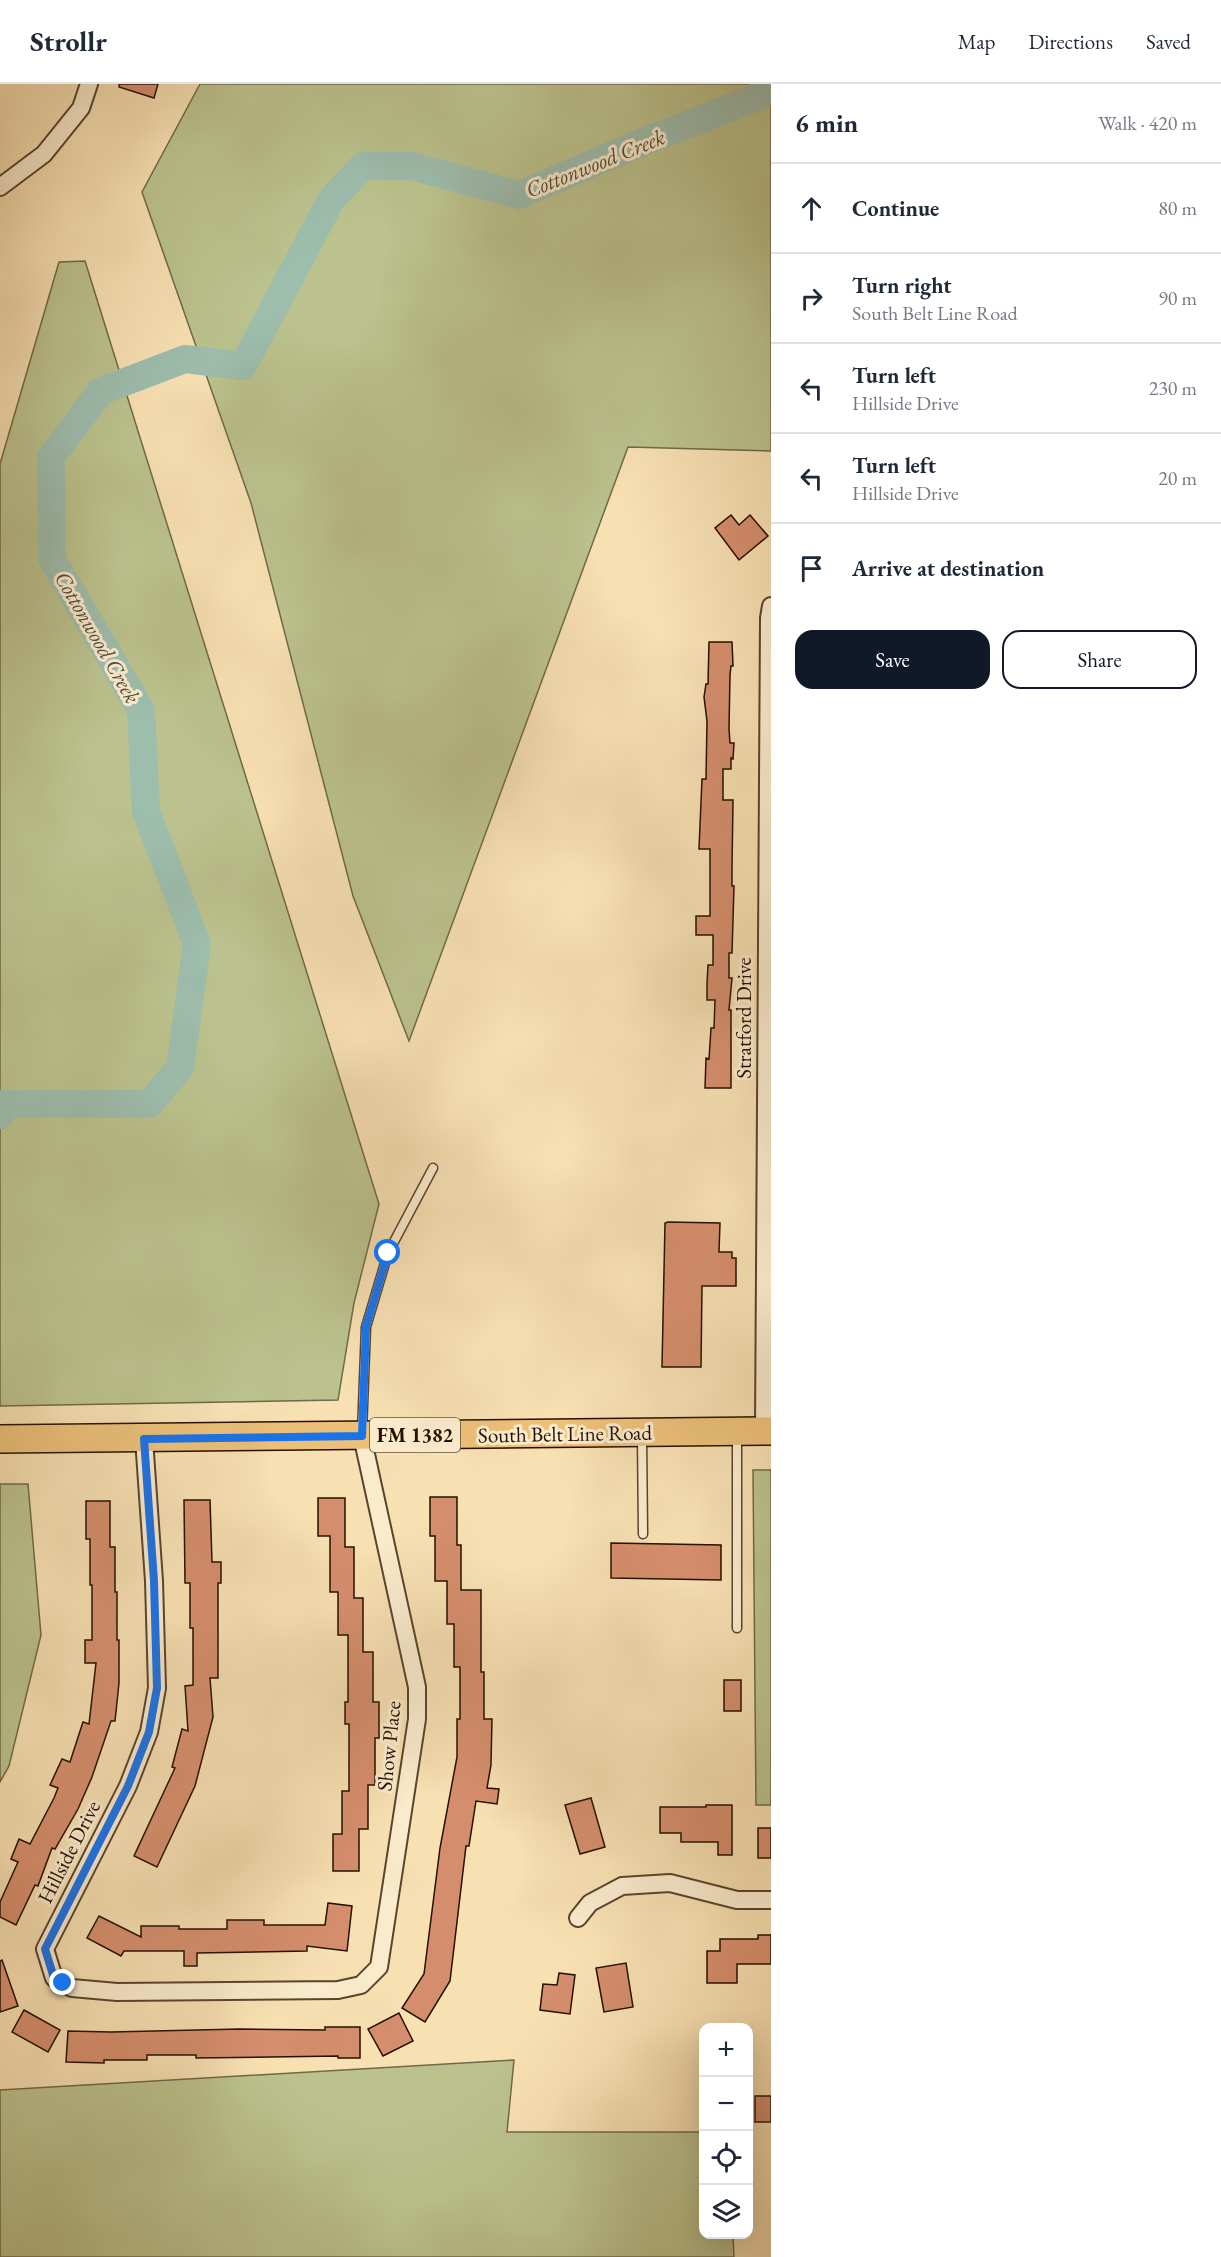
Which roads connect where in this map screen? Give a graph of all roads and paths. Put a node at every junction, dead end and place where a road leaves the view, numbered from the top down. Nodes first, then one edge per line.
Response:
1 (89, 84) edge
2 (0, 187) edge
3 (771, 606) edge
4 (769, 1069) edge
5 (433, 1168) dead end
6 (768, 1298) edge
7 (768, 1431) edge
8 (737, 1432) junction
9 (642, 1433) junction
10 (362, 1436) junction
11 (0, 1439) edge
12 (144, 1439) junction
13 (643, 1534) dead end
14 (737, 1628) dead end
15 (771, 1900) edge
16 (579, 1917) dead end
17 (361, 1985) joint

1 - 2 street
3 - 4 street, Stratford Drive
4 - 6 street, Stratford Drive
5 - 10 lane
6 - 7 street, Stratford Drive
7 - 8 main road, South Belt Line Road / FM 1382
8 - 9 main road, South Belt Line Road / FM 1382
8 - 14 lane
9 - 10 main road, South Belt Line Road / FM 1382
9 - 13 lane
10 - 12 main road, South Belt Line Road / FM 1382
10 - 17 street, Show Place
11 - 12 main road, South Belt Line Road / FM 1382
12 - 17 street, Hillside Drive
15 - 16 street

